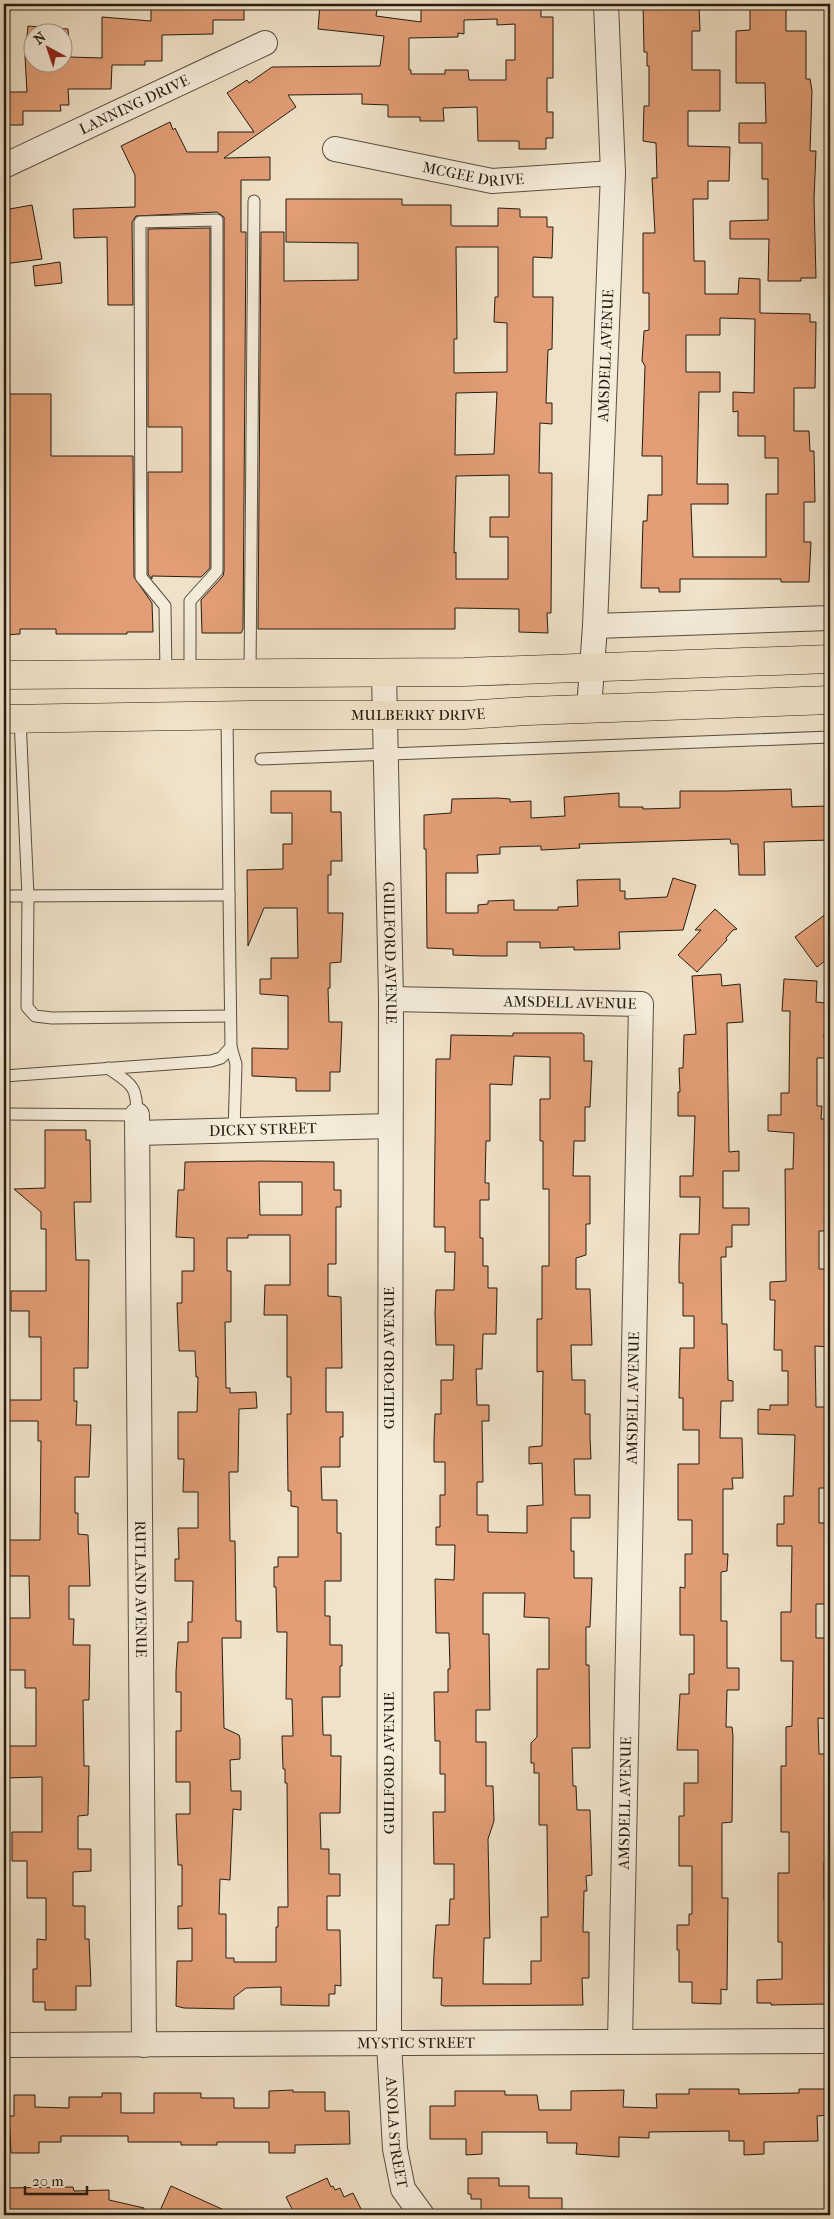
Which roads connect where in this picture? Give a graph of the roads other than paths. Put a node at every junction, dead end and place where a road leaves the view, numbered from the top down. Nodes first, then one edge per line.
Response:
1 (606, 4) edge
2 (265, 43) dead end
3 (335, 149) dead end
4 (4, 166) edge
5 (613, 173) junction
6 (254, 201) dead end
7 (830, 618) edge
8 (595, 626) junction
9 (830, 659) edge
10 (592, 668) junction
11 (384, 673) junction
12 (178, 674) junction
13 (250, 674) junction
14 (4, 675) edge
15 (830, 700) edge
16 (589, 709) junction
17 (227, 715) junction
18 (384, 715) junction
19 (12, 719) edge
20 (830, 738) edge
21 (385, 754) junction
22 (261, 759) dead end
23 (4, 896) edge
24 (28, 896) junction
25 (229, 896) junction
26 (391, 999) junction
27 (230, 1016) junction
28 (231, 1047) junction
29 (108, 1068) junction
30 (4, 1076) edge
31 (4, 1114) edge
32 (137, 1124) junction
33 (389, 1126) junction
34 (234, 1131) junction
35 (620, 2042) junction
36 (830, 2042) edge
37 (389, 2044) junction
38 (4, 2045) edge
39 (144, 2045) junction
40 (422, 2215) edge

1 - 5 street, AMSDELL AVENUE
2 - 4 street, LANNING DRIVE
3 - 5 street, MCGEE DRIVE
5 - 8 street, AMSDELL AVENUE
6 - 13 lane
7 - 8 street
8 - 10 street, AMSDELL AVENUE
9 - 10 main road
10 - 11 main road
10 - 16 street, AMSDELL AVENUE
11 - 13 main road
11 - 18 street, GUILFORD AVENUE
12 - 12 lane
12 - 13 main road
12 - 14 main road
15 - 16 main road, MULBERRY DRIVE
16 - 18 main road, MULBERRY DRIVE
17 - 18 main road, MULBERRY DRIVE
17 - 19 main road, MULBERRY DRIVE
17 - 25 lane
18 - 21 street, GUILFORD AVENUE
19 - 24 lane
20 - 21 lane
21 - 22 lane
21 - 26 street, GUILFORD AVENUE
23 - 24 lane
24 - 25 lane
24 - 27 lane
25 - 27 lane
26 - 33 street, GUILFORD AVENUE
26 - 35 street, AMSDELL AVENUE
27 - 28 lane
28 - 29 lane
28 - 34 lane
29 - 30 lane
29 - 32 lane
31 - 32 lane
32 - 34 street, DICKY STREET
32 - 39 street, RUTLAND AVENUE
33 - 34 street, DICKY STREET
33 - 37 street, GUILFORD AVENUE
35 - 36 street, MYSTIC STREET
35 - 37 street, MYSTIC STREET
37 - 39 street, MYSTIC STREET
37 - 40 street, ANOLA STREET
38 - 39 street, MYSTIC STREET

